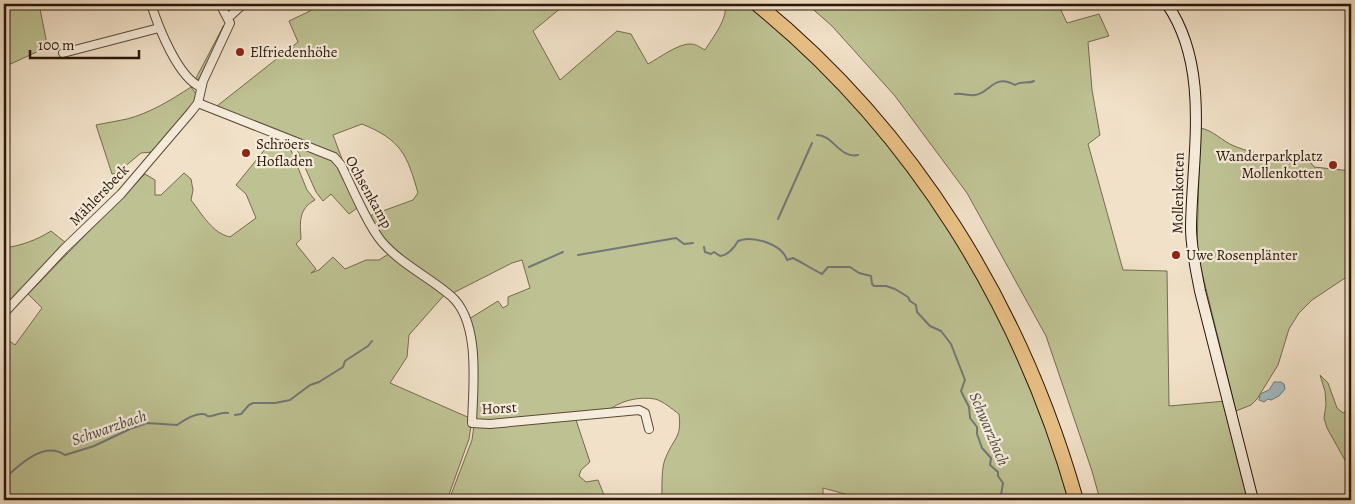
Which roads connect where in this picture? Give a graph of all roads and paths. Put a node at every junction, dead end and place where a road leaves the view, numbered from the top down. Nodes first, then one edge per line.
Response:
1 (151, 4) edge
2 (220, 4) edge
3 (243, 4) edge
4 (757, 4) edge
5 (770, 4) edge
6 (1167, 4) edge
7 (228, 18) junction
8 (159, 28) junction
9 (63, 53) dead end
10 (201, 87) junction
11 (198, 103) junction
12 (424, 276) joint
13 (4, 313) edge
14 (649, 429) dead end
15 (1076, 500) edge
16 (1083, 500) edge
17 (1253, 500) edge

1 - 8 street
2 - 7 street
3 - 7 street
4 - 15 highway
5 - 16 highway
6 - 17 main road, Mollenkotten
7 - 10 street, Mählersbeck
8 - 9 street
8 - 10 street
10 - 11 street, Mählersbeck
11 - 12 street, Ochsenkamp
11 - 13 street, Mählersbeck
12 - 14 street, Horst

